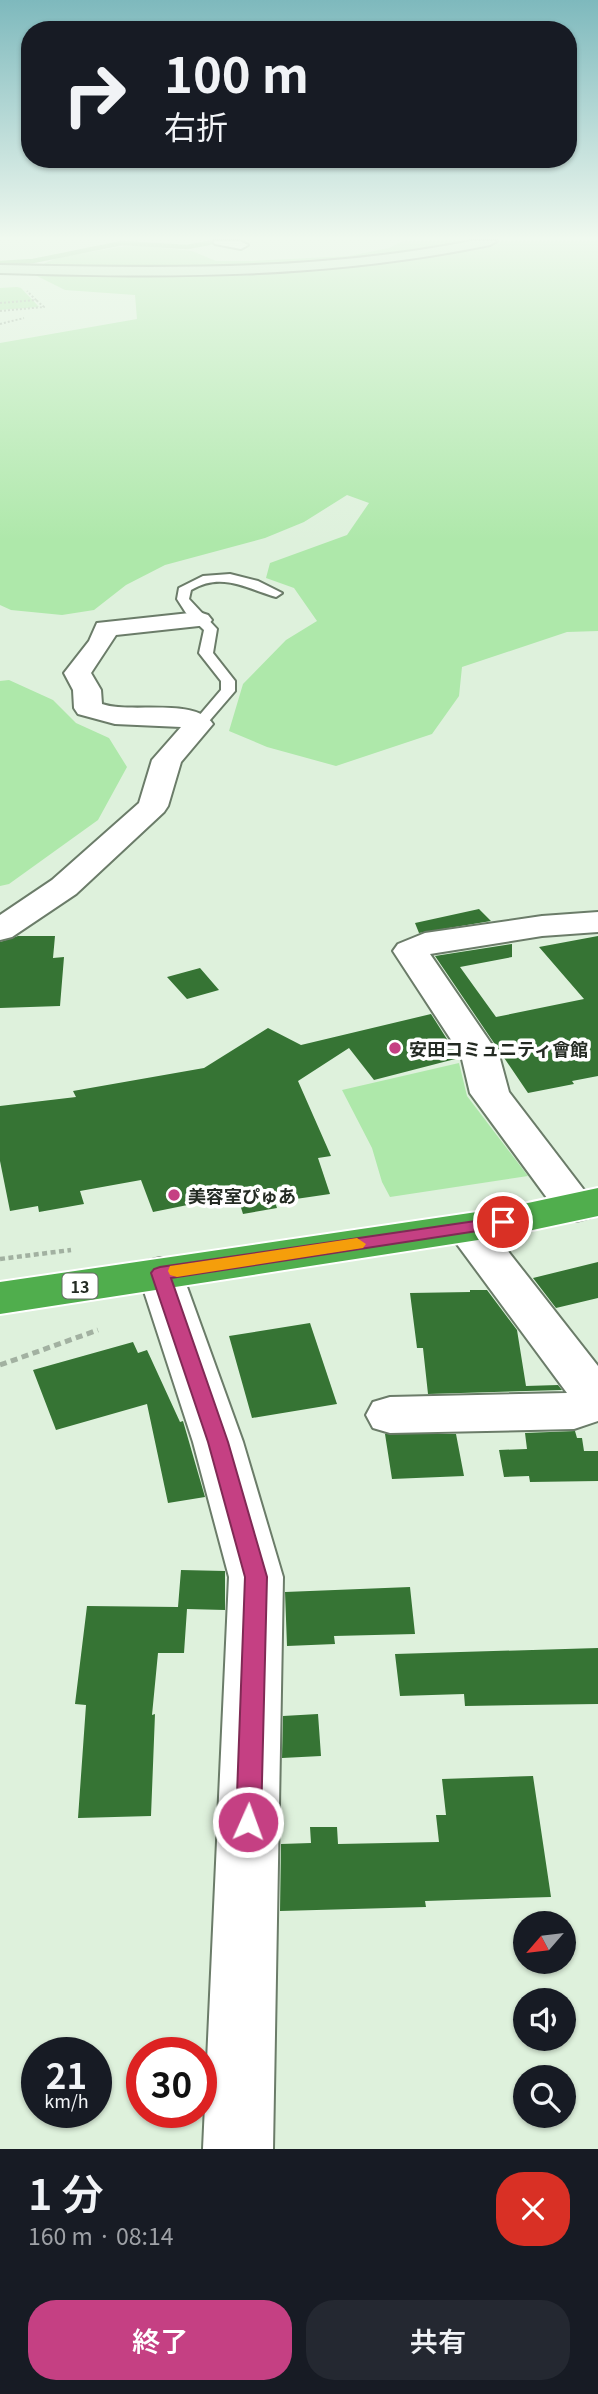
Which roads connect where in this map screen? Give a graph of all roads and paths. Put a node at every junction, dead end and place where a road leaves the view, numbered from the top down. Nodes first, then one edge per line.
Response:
1 (276, 593) dead end
2 (200, 620) junction
3 (199, 724) junction
4 (598, 922) edge
5 (0, 930) edge
6 (587, 1205) edge
7 (467, 1228) junction
8 (71, 1250) dead end
9 (0, 1259) edge
10 (160, 1273) junction
11 (0, 1298) edge
12 (98, 1330) dead end
13 (0, 1365) edge
14 (598, 1401) edge
15 (390, 1415) dead end
16 (239, 2149) edge

1 - 2 lane
2 - 3 lane
2 - 3 street
3 - 5 street
4 - 6 street
6 - 7 highway, 13
7 - 10 highway, 13
7 - 14 street
8 - 9 path
10 - 11 highway, 13
10 - 16 street
12 - 13 path
14 - 15 street

